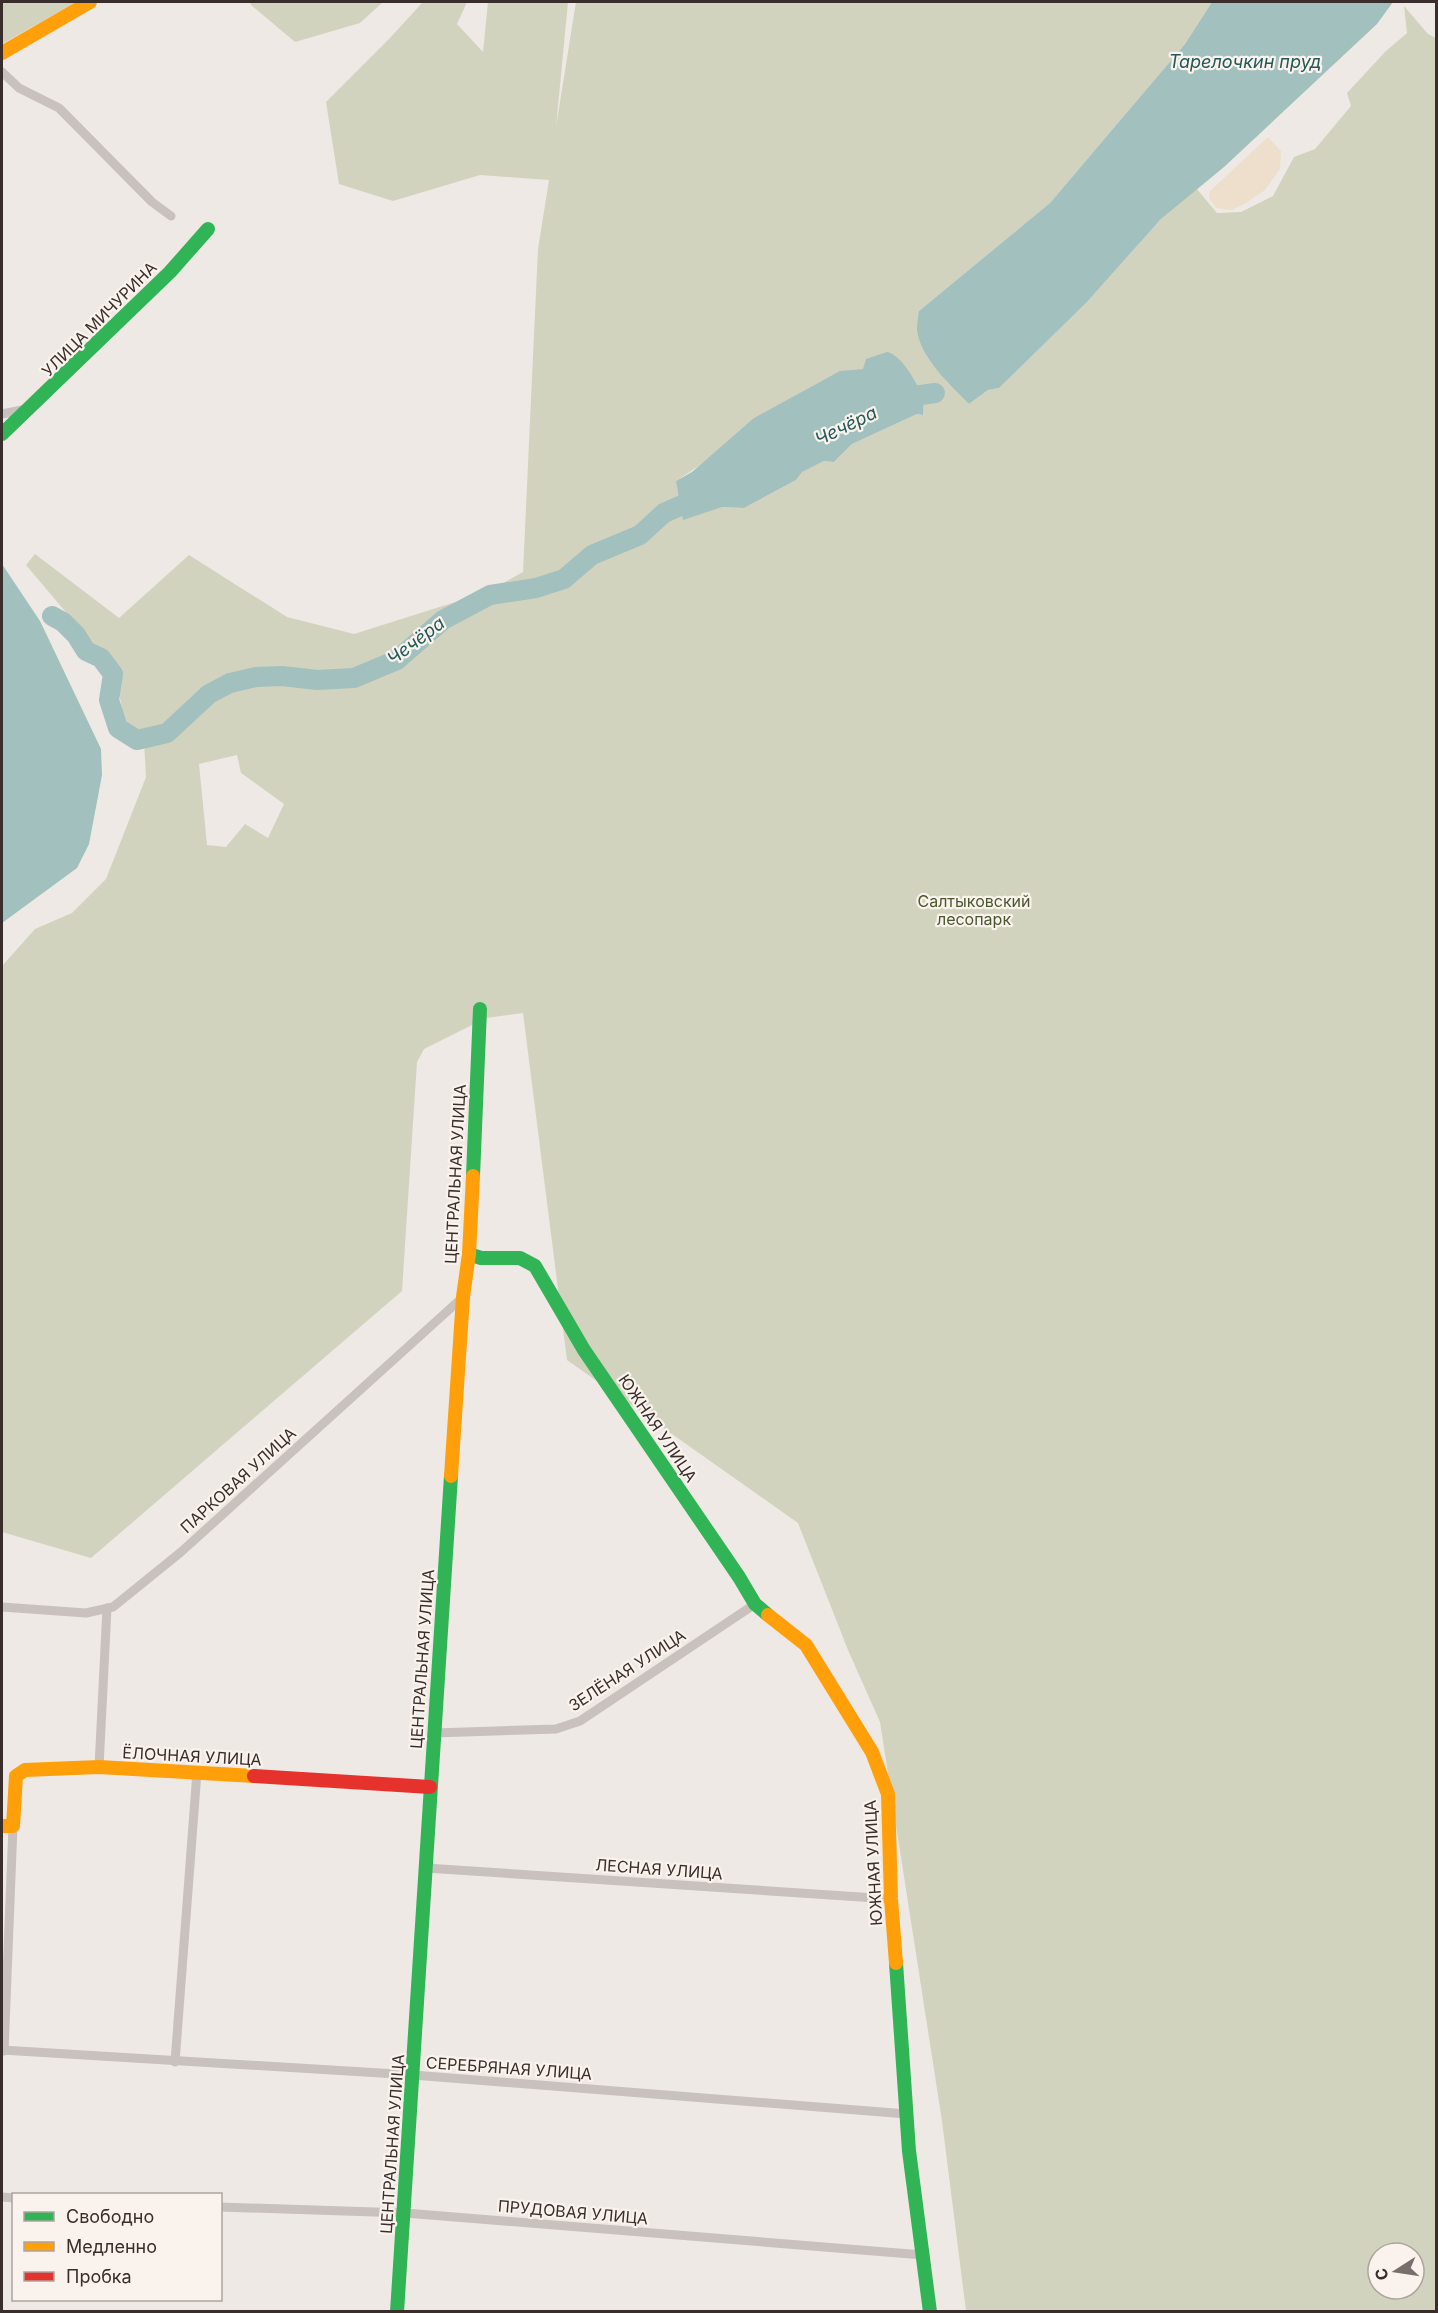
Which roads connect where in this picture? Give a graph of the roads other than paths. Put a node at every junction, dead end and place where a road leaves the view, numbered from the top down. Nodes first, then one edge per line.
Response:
1 (90, 2) edge
2 (2, 53) edge
3 (2, 72) edge
4 (171, 216) dead end
5 (208, 229) dead end
6 (32, 407) junction
7 (2, 414) edge
8 (2, 434) edge
9 (480, 1009) dead end
10 (469, 1254) junction
11 (464, 1297) junction
12 (755, 1604) junction
13 (2, 1606) edge
14 (107, 1608) junction
15 (434, 1733) junction
16 (99, 1767) junction
17 (196, 1772) junction
18 (430, 1787) junction
19 (7, 1826) edge
20 (426, 1868) junction
21 (891, 1899) junction
22 (3, 2050) edge
23 (175, 2062) junction
24 (413, 2075) junction
25 (907, 2114) junction
26 (222, 2207) edge
27 (405, 2213) junction
28 (923, 2255) junction
29 (397, 2312) edge
30 (930, 2312) edge

1 - 2 street
3 - 4 street
5 - 6 street, УЛИЦА МИЧУРИНА
6 - 7 street
6 - 8 street, УЛИЦА МИЧУРИНА
9 - 10 street, ЦЕНТРАЛЬНАЯ УЛИЦА
10 - 11 street, ЦЕНТРАЛЬНАЯ УЛИЦА
10 - 12 street, ЮЖНАЯ УЛИЦА
11 - 14 street, ПАРКОВАЯ УЛИЦА
11 - 15 street, ЦЕНТРАЛЬНАЯ УЛИЦА
12 - 15 street, ЗЕЛЁНАЯ УЛИЦА
12 - 21 street, ЮЖНАЯ УЛИЦА
13 - 14 street, ПАРКОВАЯ УЛИЦА
14 - 16 street
15 - 18 street, ЦЕНТРАЛЬНАЯ УЛИЦА
16 - 17 street, ЁЛОЧНАЯ УЛИЦА
16 - 19 street, ЁЛОЧНАЯ УЛИЦА
17 - 18 street, ЁЛОЧНАЯ УЛИЦА
17 - 23 street
18 - 20 street, ЦЕНТРАЛЬНАЯ УЛИЦА
19 - 22 street
20 - 21 street, ЛЕСНАЯ УЛИЦА
20 - 24 street, ЦЕНТРАЛЬНАЯ УЛИЦА
21 - 25 street, ЮЖНАЯ УЛИЦА
22 - 23 street, СЕРЕБРЯНАЯ УЛИЦА
23 - 24 street, СЕРЕБРЯНАЯ УЛИЦА
24 - 25 street, СЕРЕБРЯНАЯ УЛИЦА
24 - 27 street, ЦЕНТРАЛЬНАЯ УЛИЦА
25 - 28 street, ЮЖНАЯ УЛИЦА
26 - 27 street, ПРУДОВАЯ УЛИЦА
27 - 28 street, ПРУДОВАЯ УЛИЦА
27 - 29 street, ЦЕНТРАЛЬНАЯ УЛИЦА
28 - 30 street, ЮЖНАЯ УЛИЦА

